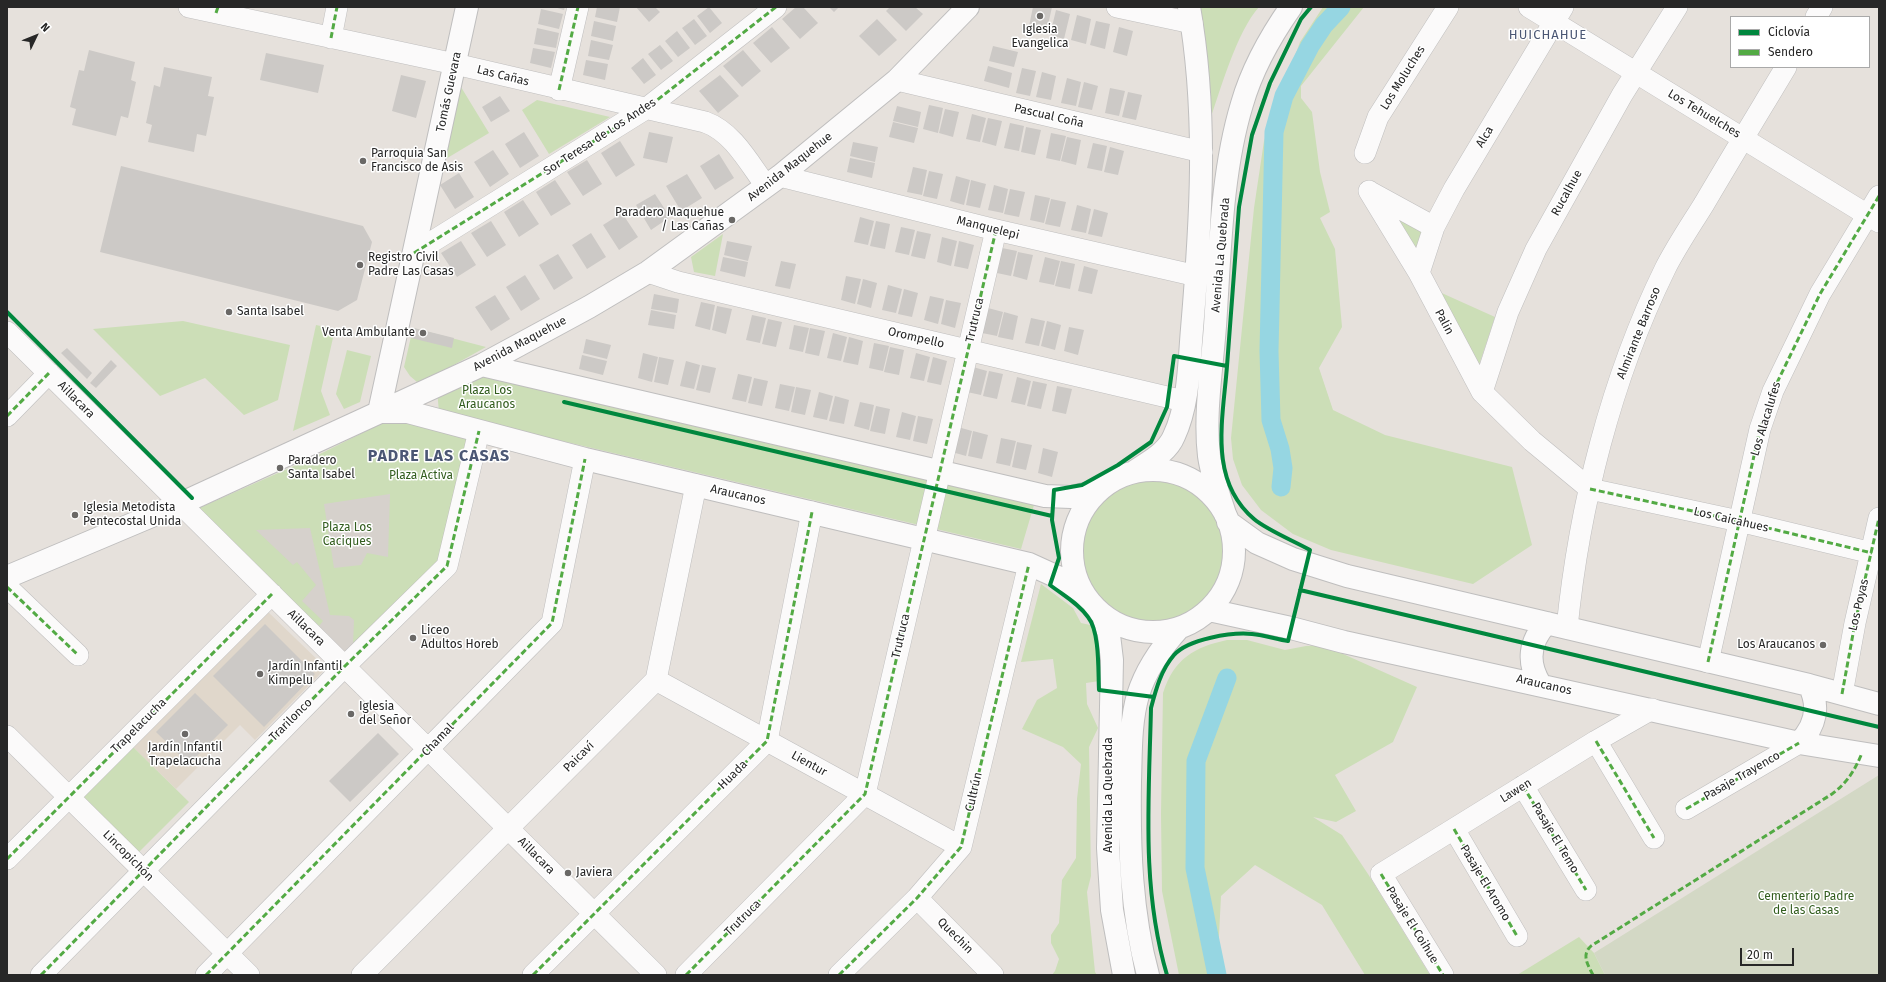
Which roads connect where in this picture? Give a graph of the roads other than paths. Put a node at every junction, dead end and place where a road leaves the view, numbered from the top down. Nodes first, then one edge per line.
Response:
1 (189, 7) edge
2 (337, 7) edge
3 (467, 7) edge
4 (578, 7) edge
5 (776, 7) edge
6 (968, 7) edge
7 (1116, 7) edge
8 (1291, 7) edge
9 (1448, 7) edge
10 (1529, 7) edge
11 (1677, 7) edge
12 (1822, 7) edge
13 (217, 10) edge
14 (1558, 14) edge
15 (1191, 15) edge
16 (1817, 16) edge
17 (331, 38) junction
18 (455, 64) junction
19 (1785, 68) edge
20 (1635, 72) junction
21 (897, 80) junction
22 (559, 90) junction
23 (647, 108) junction
24 (1743, 138) junction
25 (1202, 152) junction
26 (1365, 153) dead end
27 (773, 181) junction
28 (1879, 196) edge
29 (1873, 218) edge
30 (1434, 227) junction
31 (996, 230) junction
32 (414, 253) junction
33 (648, 272) junction
34 (1419, 273) junction
35 (1196, 276) junction
36 (7, 332) edge
37 (968, 351) junction
38 (482, 365) junction
39 (49, 373) junction
40 (1482, 392) junction
41 (1184, 401) junction
42 (379, 412) junction
43 (7, 416) edge
44 (479, 431) junction
45 (585, 459) junction
46 (939, 470) junction
47 (1132, 473) junction
48 (696, 485) junction
49 (1590, 489) junction
50 (1098, 491) junction
51 (180, 504) junction
52 (812, 512) junction
53 (1227, 518) junction
54 (1879, 518) edge
55 (1739, 521) junction
56 (924, 538) junction
57 (1872, 553) junction
58 (1029, 564) junction
59 (7, 577) edge
60 (7, 587) edge
61 (272, 594) junction
62 (1096, 608) junction
63 (1209, 610) junction
64 (1557, 626) junction
65 (1179, 628) junction
66 (78, 655) dead end
67 (1708, 662) junction
68 (345, 666) junction
69 (656, 680) junction
70 (1540, 684) junction
71 (1809, 685) junction
72 (1842, 694) junction
73 (1879, 704) edge
74 (1652, 709) junction
75 (7, 736) edge
76 (767, 741) junction
77 (1596, 741) junction
78 (1799, 743) junction
79 (428, 749) junction
80 (1879, 756) edge
81 (1523, 786) junction
82 (865, 794) junction
83 (68, 797) junction
84 (1686, 809) dead end
85 (508, 829) junction
86 (1454, 829) junction
87 (1654, 838) dead end
88 (961, 848) junction
89 (7, 859) edge
90 (143, 870) junction
91 (1381, 874) joint
92 (1586, 890) dead end
93 (917, 898) junction
94 (594, 914) junction
95 (1517, 936) dead end
96 (227, 953) junction
97 (40, 975) edge
98 (206, 975) edge
99 (249, 975) edge
100 (362, 975) edge
101 (533, 975) edge
102 (656, 975) edge
103 (686, 975) edge
104 (839, 975) edge
105 (993, 975) edge
106 (1124, 975) edge
107 (1148, 975) edge
108 (1443, 975) edge

1 - 13 street, Las Cañas
2 - 17 street
3 - 18 main road, Tomás Guevara
4 - 22 street
5 - 23 street, Sor Teresa de Los Andes
6 - 21 main road, Avenida Maquehue
7 - 15 street
8 - 53 main road, Avenida La Quebrada
9 - 26 street, Los Moluches
10 - 14 street, Los Tehuelches
11 - 20 street, Rucalhue
12 - 16 street
13 - 17 street, Las Cañas
14 - 20 street, Los Tehuelches
14 - 30 street, Alca
15 - 25 main road, Avenida La Quebrada
17 - 18 street, Las Cañas
18 - 22 street, Las Cañas
18 - 32 main road, Tomás Guevara
19 - 24 street, Almirante Barroso
20 - 24 street, Los Tehuelches
20 - 40 street, Rucalhue
21 - 25 street, Pascual Coña
21 - 27 main road, Avenida Maquehue
22 - 23 street, Las Cañas
23 - 27 street, Las Cañas
23 - 32 street, Sor Teresa de Los Andes
24 - 29 street, Los Tehuelches
24 - 49 street, Almirante Barroso
25 - 35 main road, Avenida La Quebrada
27 - 31 street, Manquelepi
27 - 33 main road, Avenida Maquehue
28 - 29 street, Los Alacalufes
29 - 55 street, Los Alacalufes
30 - 34 street, Alca
30 - 34 street, Palin
31 - 35 street, Manquelepi
31 - 37 street, Trutruca
32 - 42 main road, Tomás Guevara
33 - 37 street, Orompello
33 - 38 main road, Avenida Maquehue
34 - 40 street, Palin
35 - 41 main road, Avenida La Quebrada
36 - 39 street, Aillacara
37 - 41 street, Orompello
37 - 46 street, Trutruca
38 - 42 main road, Avenida Maquehue
38 - 46 main road
39 - 43 street
39 - 51 street, Aillacara
40 - 49 street, Palin
41 - 47 main road, Avenida La Quebrada
42 - 44 main road, Araucanos
42 - 51 main road, Avenida Maquehue
44 - 45 main road, Araucanos
44 - 68 street, Trarilonco
45 - 48 main road, Araucanos
45 - 79 street, Chamal
46 - 50 main road
46 - 56 street, Trutruca
47 - 50 main road
47 - 53 main road
48 - 52 main road, Araucanos
48 - 69 street
49 - 55 street, Los Caicahues
49 - 64 street, Almirante Barroso
50 - 62 main road
51 - 59 main road, Avenida Maquehue
51 - 61 street, Aillacara
52 - 56 main road, Araucanos
52 - 76 street
53 - 63 main road, Avenida La Quebrada
53 - 64 main road
54 - 57 street, Los Poyas
55 - 57 street, Los Caicahues
55 - 67 street, Los Alacalufes
56 - 58 main road, Araucanos
56 - 82 street, Trutruca
57 - 72 street, Los Poyas
58 - 62 main road, Araucanos
58 - 88 street, Cultrún
60 - 66 street
61 - 68 street, Aillacara
61 - 83 street, Trapelacucha
62 - 65 main road, Araucanos
62 - 106 main road, Avenida La Quebrada
63 - 65 main road, Araucanos
63 - 70 main road, Araucanos
64 - 67 main road
64 - 70 main road
65 - 107 main road, Avenida La Quebrada
67 - 71 main road
68 - 79 street, Aillacara
68 - 90 street, Trarilonco
69 - 76 street, Lientur
69 - 85 street, Paicaví
70 - 74 main road, Araucanos
71 - 72 main road
71 - 78 main road
72 - 73 main road
74 - 77 street, Lawen
74 - 78 main road, Araucanos
75 - 83 street, Lincopichón
76 - 82 street, Lientur
76 - 94 street, Huada
77 - 81 street, Lawen
77 - 87 street
78 - 80 main road, Araucanos
78 - 84 street, Pasaje Trayenco
79 - 85 street, Aillacara
79 - 96 street, Chamal
81 - 86 street, Lawen
81 - 92 street, Pasaje El Temo
82 - 88 street, Lientur
82 - 103 street, Trutruca
83 - 89 street, Trapelacucha
83 - 90 street, Lincopichón
85 - 94 street, Aillacara
85 - 100 street, Paicaví
86 - 91 street, Lawen
86 - 95 street, Pasaje El Aromo
88 - 93 street, Cultrún
90 - 96 street, Lincopichón
90 - 97 street, Trarilonco
91 - 108 street, Pasaje El Coihue
93 - 104 street, Cultrún
93 - 105 street, Quechin
94 - 101 street, Huada
94 - 102 street, Aillacara
96 - 98 street, Chamal
96 - 99 street, Lincopichón

